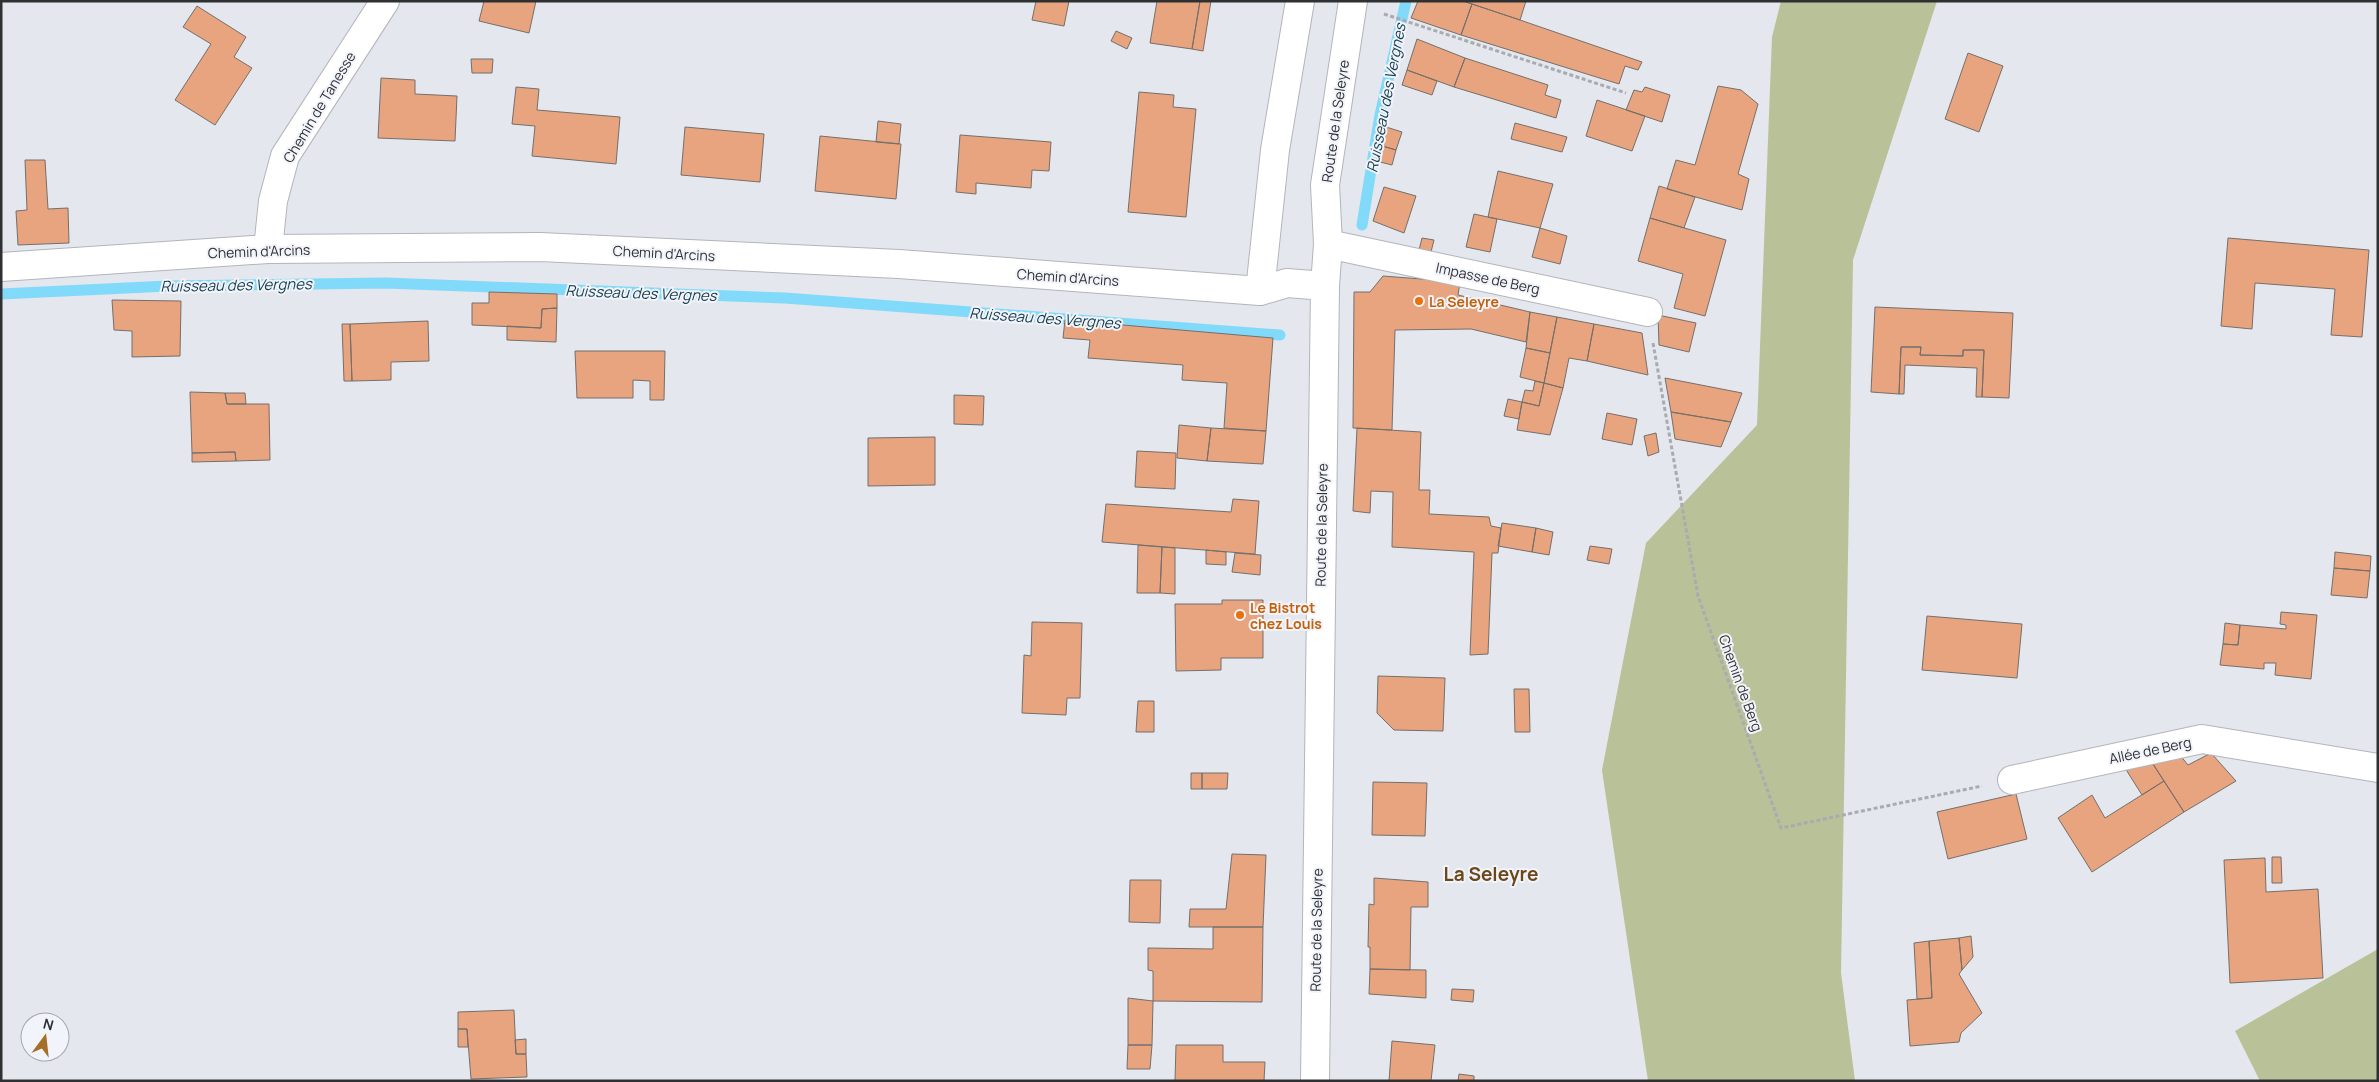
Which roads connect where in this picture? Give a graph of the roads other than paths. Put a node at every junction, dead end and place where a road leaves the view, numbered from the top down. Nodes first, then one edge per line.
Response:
1 (385, 1) edge
2 (1300, 1) edge
3 (1353, 3) edge
4 (1328, 244) junction
5 (268, 249) junction
6 (1, 267) edge
7 (1325, 286) junction
8 (1260, 291) junction
9 (1648, 312) road end
10 (2378, 768) edge
11 (2012, 780) road end
12 (1315, 1081) edge

1 - 5 street, Chemin de Tanesse
2 - 8 street
3 - 4 street, Route de la Seleyre
4 - 7 street, Route de la Seleyre
4 - 9 street, Impasse de Berg
5 - 6 street, Chemin d'Arcins
5 - 8 street, Chemin d'Arcins
7 - 8 street, Chemin d'Arcins
7 - 12 street, Route de la Seleyre
10 - 11 street, Allée de Berg

